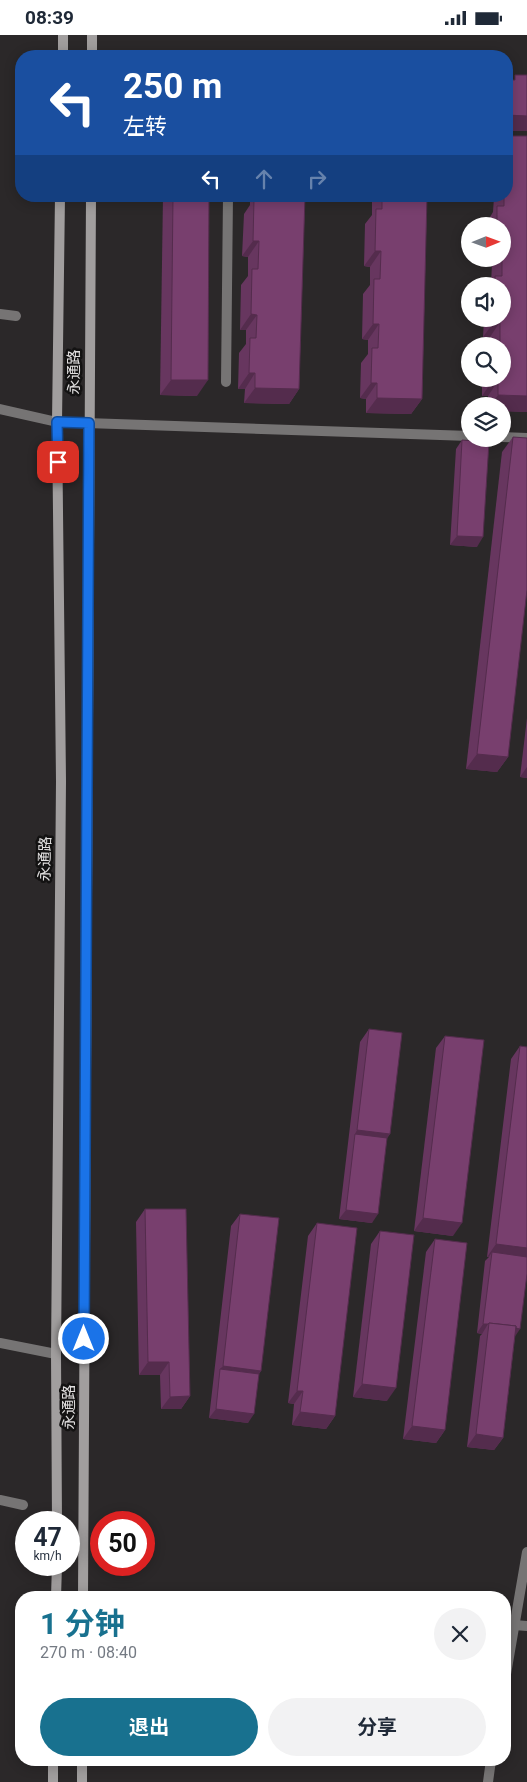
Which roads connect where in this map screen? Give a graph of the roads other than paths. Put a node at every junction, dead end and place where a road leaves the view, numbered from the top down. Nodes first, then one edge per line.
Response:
1 (63, 35) edge
2 (92, 35) edge
3 (63, 50) edge
4 (92, 50) edge
5 (60, 202) edge
6 (91, 202) edge
7 (228, 202) edge
8 (0, 314) edge
9 (16, 316) dead end
10 (226, 382) dead end
11 (0, 409) edge
12 (57, 422) junction
13 (89, 423) junction
14 (461, 436) edge
15 (511, 437) edge
16 (527, 438) edge
17 (0, 1343) edge
18 (56, 1354) junction
19 (0, 1500) edge
20 (24, 1505) dead end
21 (57, 1511) edge
22 (527, 1552) edge
23 (56, 1576) edge
24 (56, 1591) edge
25 (83, 1591) edge
26 (514, 1625) junction
27 (527, 1626) edge
28 (511, 1643) edge
29 (54, 1766) edge
30 (82, 1766) edge
31 (491, 1766) edge
32 (53, 1782) edge
33 (82, 1782) edge
34 (488, 1782) edge

1 - 3 main road
2 - 4 main road
5 - 12 main road, 永通路
6 - 13 main road, 永通路
7 - 10 street
8 - 9 street
11 - 12 street
12 - 13 street
12 - 18 main road, 永通路
13 - 14 street
13 - 25 main road, 永通路
15 - 16 street
17 - 18 street
18 - 21 main road, 永通路
19 - 20 street
22 - 26 street
23 - 24 main road
26 - 27 street
26 - 28 street
29 - 32 main road
30 - 33 main road
31 - 34 street

